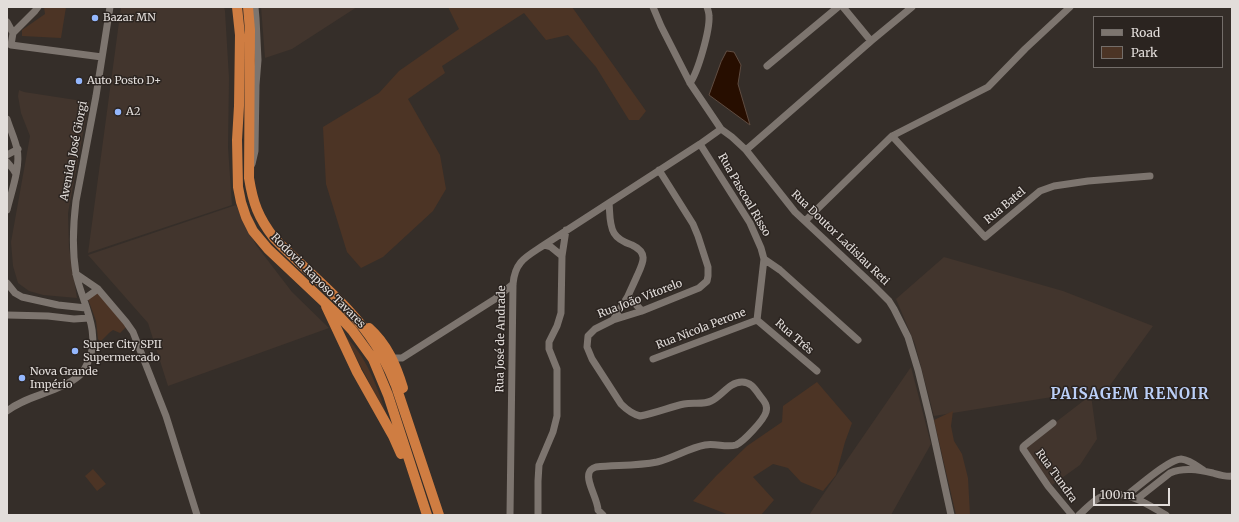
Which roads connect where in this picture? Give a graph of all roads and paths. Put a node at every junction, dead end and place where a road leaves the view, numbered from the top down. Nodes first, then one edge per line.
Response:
1 (38, 7) edge
2 (110, 7) edge
3 (237, 7) edge
4 (248, 7) edge
5 (255, 7) edge
6 (653, 7) edge
7 (707, 7) edge
8 (838, 7) edge
9 (843, 7) edge
10 (912, 7) edge
11 (1070, 7) edge
12 (7, 22) edge
13 (13, 33) junction
14 (871, 41) junction
15 (102, 57) junction
16 (767, 66) dead end
17 (690, 83) junction
18 (7, 119) edge
19 (721, 129) junction
20 (892, 136) junction
21 (700, 144) junction
22 (18, 149) junction
23 (746, 150) junction
24 (7, 155) edge
25 (7, 162) edge
26 (659, 170) junction
27 (16, 174) junction
28 (1150, 176) dead end
29 (249, 178) junction
30 (609, 203) junction
31 (7, 210) edge
32 (805, 221) junction
33 (566, 230) junction
34 (544, 244) junction
35 (562, 256) junction
36 (764, 259) junction
37 (76, 274) junction
38 (7, 283) edge
39 (513, 284) junction
40 (98, 289) junction
41 (628, 296) junction
42 (84, 299) junction
43 (324, 302) junction
44 (342, 304) junction
45 (86, 308) junction
46 (642, 311) junction
47 (7, 316) edge
48 (89, 318) junction
49 (613, 320) junction
50 (757, 320) junction
51 (858, 340) dead end
52 (397, 358) junction
53 (653, 359) dead end
54 (817, 371) dead end
55 (7, 411) edge
56 (1053, 423) dead end
57 (419, 454) junction
58 (1205, 472) junction
59 (1232, 476) edge
60 (417, 484) junction
61 (1127, 495) junction
62 (1137, 499) junction
63 (601, 513) edge
64 (511, 514) edge
65 (197, 515) edge
66 (427, 515) edge
67 (439, 515) edge
68 (538, 515) edge
69 (951, 515) edge
70 (1072, 515) edge
71 (1079, 515) edge
72 (1166, 515) edge

1 - 13 street
2 - 15 street, Avenida José Giorgi
3 - 43 highway, Rodovia Raposo Tavares
4 - 29 highway, Rodovia Raposo Tavares
5 - 29 street
6 - 17 street, Rua Doutor Ladislau Reti
7 - 17 street
8 - 16 street
9 - 14 street
10 - 14 street
11 - 20 street
12 - 13 street
13 - 15 street
14 - 23 street
15 - 37 street, Avenida José Giorgi
17 - 19 street, Rua Doutor Ladislau Reti
18 - 22 street
19 - 21 street, Rua José de Andrade
19 - 23 street, Rua Doutor Ladislau Reti
20 - 28 street, Rua Batel
20 - 32 street
21 - 26 street, Rua José de Andrade
21 - 36 street, Rua Pascoal Risso
22 - 24 street
22 - 27 street
23 - 32 street, Rua Doutor Ladislau Reti
25 - 27 street
26 - 30 street, Rua José de Andrade
26 - 46 street, Rua João Vitorelo
27 - 31 street
29 - 44 highway, Rodovia Raposo Tavares
30 - 33 street, Rua José de Andrade
30 - 41 street
32 - 69 street, Rua Doutor Ladislau Reti
33 - 34 street, Rua José de Andrade
33 - 35 street
34 - 35 street
34 - 39 street, Rua José de Andrade
35 - 68 street
36 - 50 street, Rua Pascoal Risso
36 - 51 street
37 - 40 street
37 - 42 street, Avenida José Giorgi
38 - 45 street
39 - 52 street
39 - 64 street, Rua José de Andrade
40 - 42 street
40 - 65 street
41 - 46 street
41 - 49 street
42 - 45 street, Avenida José Giorgi
43 - 60 highway
43 - 60 highway, Rodovia Raposo Tavares
44 - 52 highway
44 - 57 highway, Rodovia Raposo Tavares
45 - 48 street, Avenida José Giorgi
46 - 49 street, Rua João Vitorelo
47 - 48 street
48 - 55 street, Avenida José Giorgi
49 - 63 street, Rua João Vitorelo
50 - 53 street, Rua Nicola Perone
50 - 54 street, Rua Três
52 - 57 highway
56 - 70 street, Rua Tundra
57 - 67 highway, Rodovia Raposo Tavares
58 - 59 street
58 - 61 street
58 - 62 street
60 - 66 highway, Rodovia Raposo Tavares
61 - 62 street
61 - 71 street
62 - 72 street

